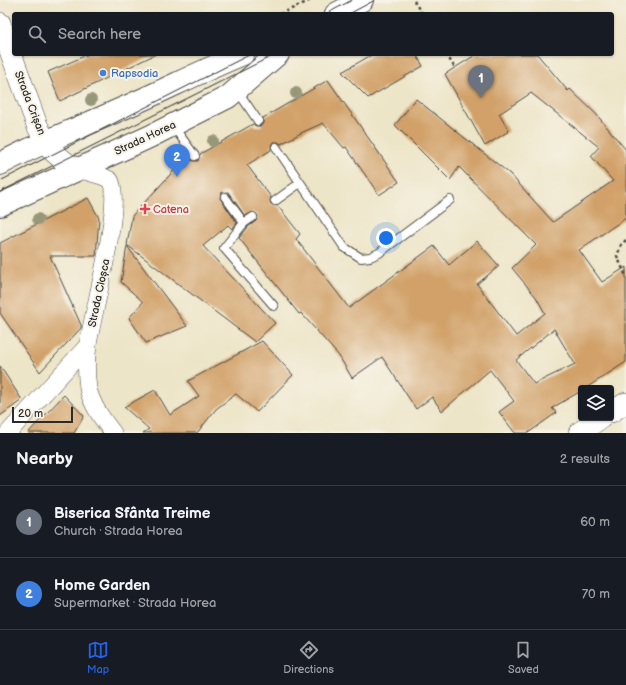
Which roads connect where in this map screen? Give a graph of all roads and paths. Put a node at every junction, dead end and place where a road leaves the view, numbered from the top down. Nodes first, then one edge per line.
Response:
1 (311, 0) edge
2 (362, 0) edge
3 (414, 1) dead end
4 (284, 12) edge
5 (340, 12) edge
6 (421, 12) edge
7 (0, 23) edge
8 (12, 56) edge
9 (12, 56) edge
10 (239, 56) edge
11 (276, 56) edge
12 (447, 56) edge
13 (455, 68) dead end
14 (236, 90) junction
15 (258, 121) dead end
16 (173, 125) junction
17 (45, 141) junction
18 (276, 147) dead end
19 (195, 156) dead end
20 (0, 164) edge
21 (78, 169) junction
22 (300, 183) junction
23 (225, 197) dead end
24 (450, 200) dead end
25 (275, 201) dead end
26 (0, 205) edge
27 (252, 217) dead end
28 (244, 223) junction
29 (626, 240) edge
30 (626, 276) edge
31 (274, 306) dead end
32 (88, 345) junction
33 (626, 403) edge
34 (614, 410) edge
35 (597, 421) edge
36 (8, 433) edge
37 (113, 433) edge
38 (579, 433) edge

1 - 4 path
2 - 5 main road
3 - 6 path
7 - 8 street, Strada Crișan
9 - 17 street, Strada Crișan
10 - 17 main road
11 - 14 main road, Strada Horea
12 - 13 path
14 - 15 lane
14 - 16 main road, Strada Horea
16 - 19 lane
16 - 21 main road, Strada Horea
17 - 20 main road
17 - 21 street, Strada Crișan
18 - 22 lane
21 - 26 main road, Strada Horea
21 - 32 street, Strada Cloșca
22 - 24 lane
22 - 25 lane
23 - 28 lane
27 - 28 lane
28 - 31 lane
29 - 30 path
32 - 36 street
32 - 37 street, Strada Cloșca
33 - 34 street
35 - 38 street

